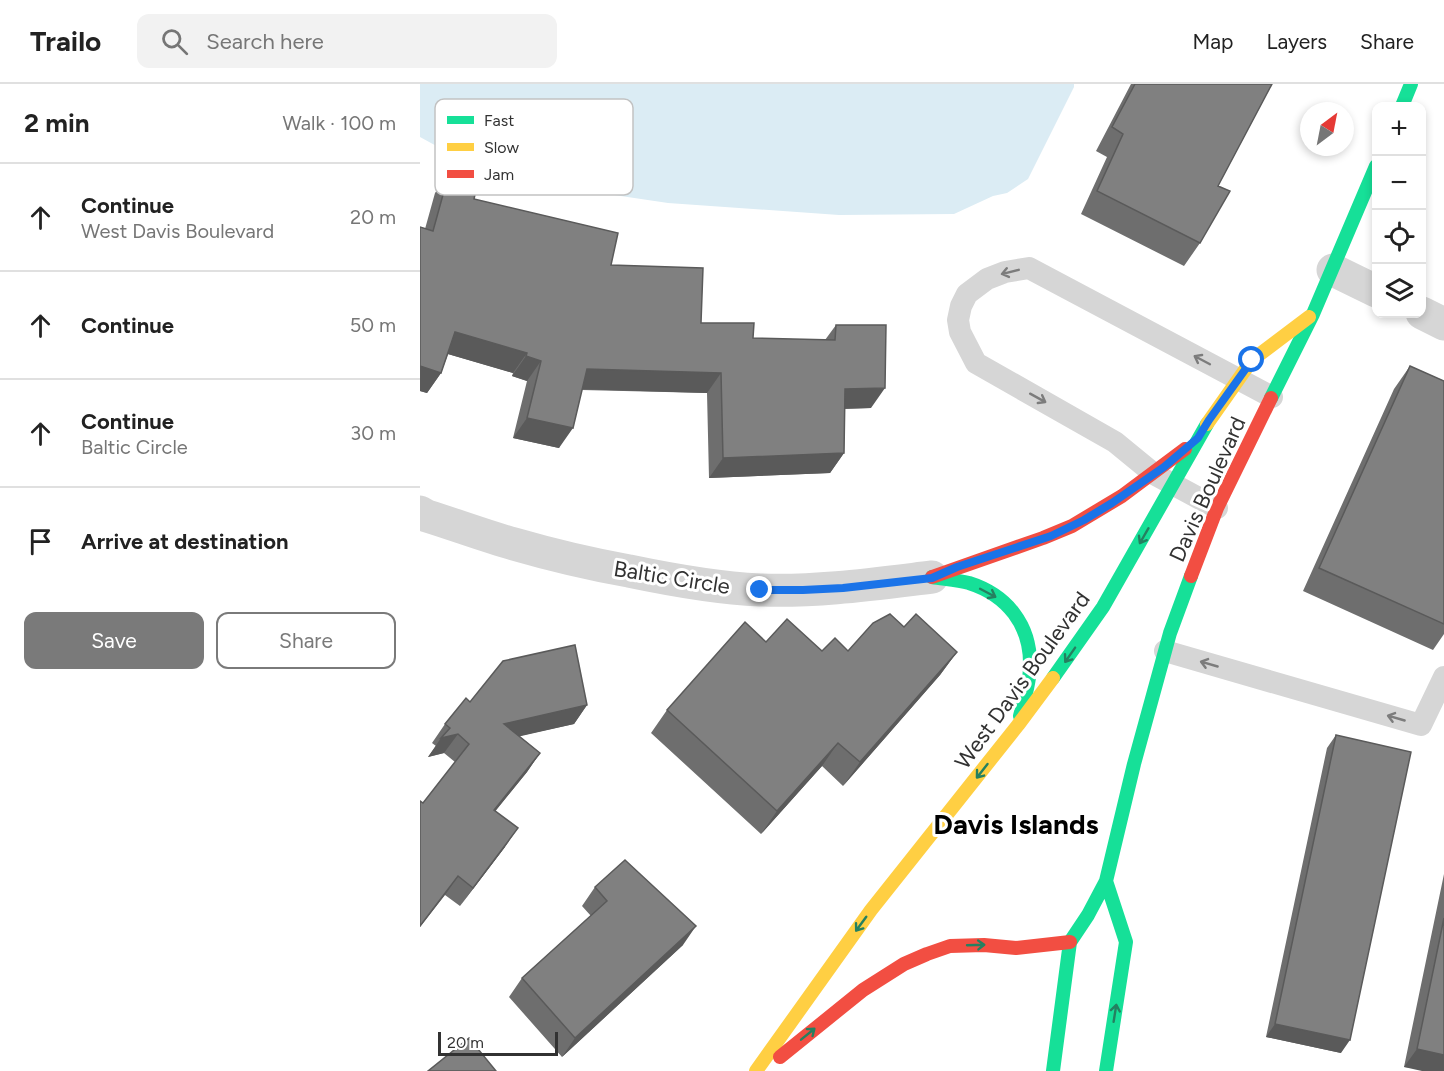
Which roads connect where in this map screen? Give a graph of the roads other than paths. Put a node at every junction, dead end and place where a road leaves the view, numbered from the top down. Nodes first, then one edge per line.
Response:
1 (1411, 84) edge
2 (1404, 102) edge
3 (1372, 178) edge
4 (1333, 270) junction
5 (1372, 289) edge
6 (1313, 314) junction
7 (1426, 315) edge
8 (1444, 324) edge
9 (1238, 379) junction
10 (1272, 397) junction
11 (1198, 438) junction
12 (1163, 479) junction
13 (1217, 508) junction
14 (422, 519) edge
15 (932, 578) junction
16 (1168, 642) junction
17 (1444, 677) edge
18 (1018, 725) junction
19 (1106, 881) junction
20 (1070, 942) junction
21 (756, 1071) edge
22 (762, 1071) edge
23 (1053, 1071) edge
24 (1106, 1071) edge

1 - 2 street
3 - 4 street, Davis Boulevard
4 - 5 street
4 - 6 street, Davis Boulevard
6 - 9 street, West Davis Boulevard
6 - 10 street, Davis Boulevard
7 - 8 street
9 - 10 lane
9 - 11 street, West Davis Boulevard
9 -> 12 lane
10 - 13 street, Davis Boulevard
11 - 12 street
11 - 12 street, West Davis Boulevard
12 - 13 lane
12 - 15 street
12 -> 18 street, West Davis Boulevard
13 - 16 street, Davis Boulevard
14 - 15 street, Baltic Circle
15 -> 18 street
17 -> 16 lane
16 - 19 street, Davis Boulevard
18 -> 21 street, West Davis Boulevard
19 - 20 street, Davis Boulevard
24 -> 19 street
22 -> 20 street
20 - 23 street

